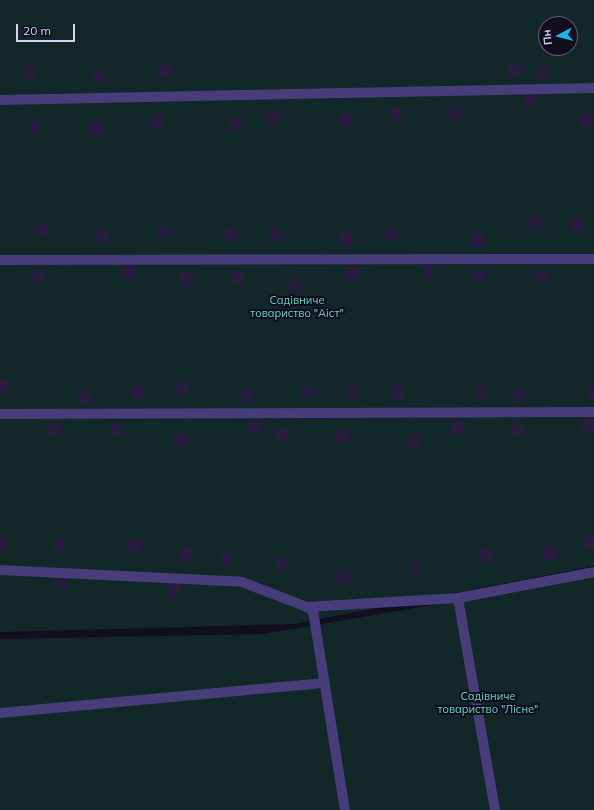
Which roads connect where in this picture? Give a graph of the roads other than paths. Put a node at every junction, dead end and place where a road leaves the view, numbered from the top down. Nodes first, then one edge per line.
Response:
1 (594, 88) edge
2 (0, 100) edge
3 (594, 259) edge
4 (0, 260) edge
5 (594, 412) edge
6 (0, 414) edge
7 (0, 570) edge
8 (594, 572) edge
9 (458, 598) junction
10 (307, 607) junction
11 (324, 684) junction
12 (0, 713) edge
13 (345, 810) edge
14 (495, 810) edge

1 - 2 street
3 - 4 street
5 - 6 street
7 - 10 street
8 - 9 street
9 - 10 street
9 - 14 street
10 - 11 street
11 - 12 street
11 - 13 street

